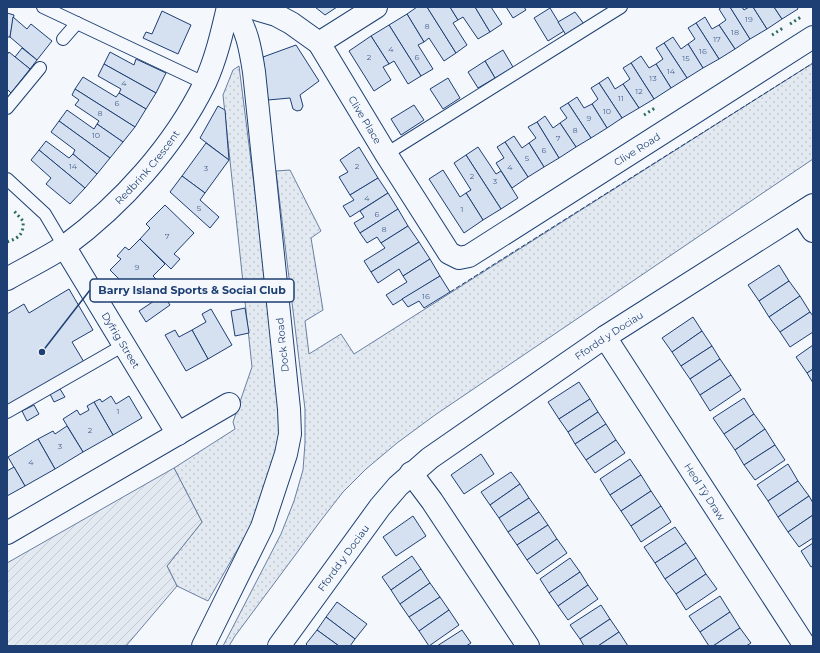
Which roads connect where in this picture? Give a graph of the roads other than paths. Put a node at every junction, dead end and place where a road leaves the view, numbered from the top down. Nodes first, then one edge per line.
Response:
1 (43, 7) edge
2 (228, 7) edge
3 (233, 7) edge
4 (249, 7) edge
5 (376, 7) edge
6 (621, 7) edge
7 (77, 23) junction
8 (813, 37) edge
9 (63, 39) dead end
10 (319, 43) junction
11 (40, 68) dead end
12 (204, 83) junction
13 (7, 108) edge
14 (386, 154) junction
15 (7, 179) edge
16 (807, 209) edge
17 (813, 231) edge
18 (64, 246) junction
19 (459, 258) joint
20 (7, 279) edge
21 (605, 338) junction
22 (124, 345) junction
23 (229, 404) dead end
24 (7, 412) edge
25 (178, 434) junction
26 (411, 474) junction
27 (7, 533) edge
28 (284, 644) edge
29 (203, 646) edge
30 (528, 646) edge
31 (805, 646) edge

1 - 7 lane
2 - 12 street, Redbrink Crescent
3 - 29 street, Dock Road
4 - 10 street, Clive Place
5 - 10 street
6 - 14 lane
7 - 9 lane
7 - 12 lane
8 - 19 street, Clive Road
10 - 14 street, Clive Place
11 - 13 lane
12 - 18 street, Redbrink Crescent
14 - 19 street, Clive Place
15 - 18 lane
16 - 17 street
16 - 21 street, Ffordd y Dociau
18 - 20 street, Redbrink Crescent
18 - 22 street, Dyfrig Street
21 - 26 street, Ffordd y Dociau
21 - 31 street, Heol Tŷ Draw
22 - 24 lane
22 - 25 street, Dyfrig Street
23 - 25 street
25 - 27 street
26 - 28 street, Ffordd y Dociau
26 - 30 street

